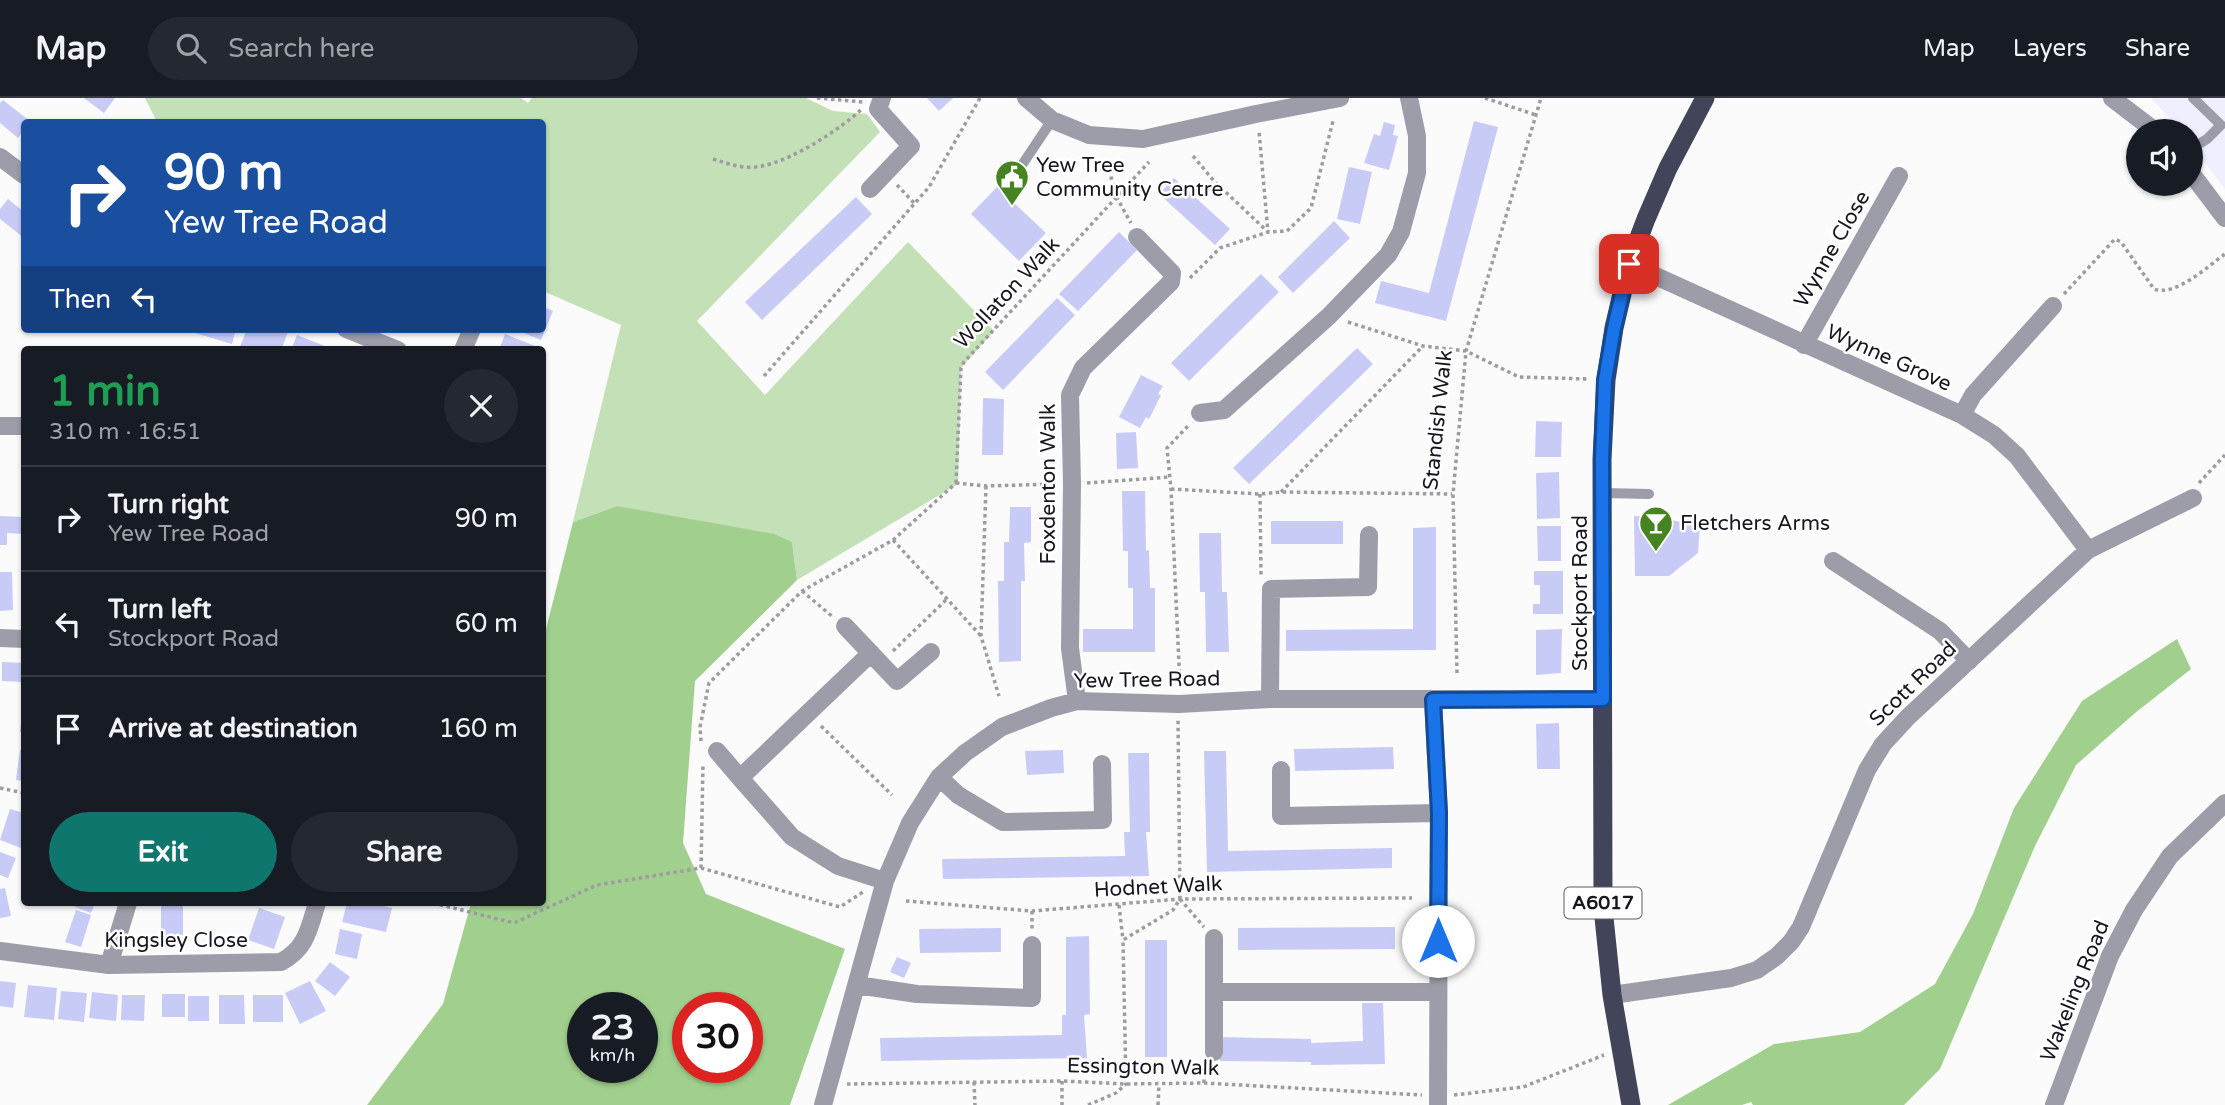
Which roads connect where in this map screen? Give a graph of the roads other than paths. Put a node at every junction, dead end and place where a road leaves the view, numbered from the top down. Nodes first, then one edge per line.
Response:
1 (882, 98) edge
2 (1026, 98) edge
3 (1340, 98) edge
4 (1409, 98) edge
5 (1705, 98) edge
6 (2112, 98) edge
7 (2193, 98) edge
8 (2139, 119) edge
9 (1052, 120) junction
10 (2223, 124) edge
11 (2203, 142) edge
12 (0, 157) edge
13 (21, 174) edge
14 (1899, 176) dead end
15 (1014, 177) dead end
16 (870, 188) dead end
17 (2203, 189) edge
18 (2225, 218) edge
19 (1137, 237) road end
20 (1629, 264) junction
21 (2053, 306) road end
22 (356, 333) edge
23 (1804, 345) junction
24 (388, 346) edge
25 (1200, 412) road end
26 (1962, 415) junction
27 (0, 426) edge
28 (21, 426) edge
29 (1603, 493) junction
30 (1649, 494) dead end
31 (2193, 498) road end
32 (1369, 534) dead end
33 (2088, 550) junction
34 (1833, 561) dead end
35 (845, 626) road end
36 (0, 638) edge
37 (21, 639) edge
38 (931, 652) dead end
39 (876, 658) junction
40 (1969, 661) junction
41 (1270, 699) junction
42 (1603, 699) junction
43 (1433, 700) junction
44 (1077, 701) junction
45 (717, 751) dead end
46 (1102, 764) dead end
47 (1281, 770) dead end
48 (939, 777) junction
49 (740, 778) junction
50 (2225, 803) edge
51 (1439, 813) junction
52 (885, 881) junction
53 (127, 906) edge
54 (316, 906) edge
55 (1214, 938) road end
56 (1032, 945) dead end
57 (0, 951) edge
58 (109, 964) junction
59 (857, 985) junction
60 (1214, 992) junction
61 (1438, 992) junction
62 (1612, 995) junction
63 (1214, 1052) dead end
64 (1438, 1101) edge
65 (823, 1105) edge
66 (1631, 1105) edge
67 (2054, 1105) edge

1 - 16 street
2 - 9 street
3 - 9 street
4 - 25 street
5 - 20 highway, Stockport Road / A6017
6 - 8 street
7 - 10 lane
9 - 15 lane
10 - 11 lane
12 - 13 street
14 - 23 street, Wynne Close
17 - 18 street
19 - 44 street, Foxdenton Walk
20 - 23 street, Wynne Grove
20 - 29 highway, Stockport Road / A6017
21 - 26 street
22 - 24 street
23 - 26 street, Wynne Grove
26 - 33 street, Wynne Grove
27 - 28 street
29 - 30 lane
29 - 42 highway, Stockport Road / A6017
31 - 33 street, Scott Road
32 - 41 street
33 - 40 street, Scott Road
34 - 40 street
35 - 39 street
36 - 37 street
38 - 39 street
39 - 49 street
40 - 62 street, Scott Road
41 - 43 street, Yew Tree Road
41 - 44 street, Yew Tree Road
42 - 43 street, Yew Tree Road
42 - 62 highway, Stockport Road / A6017
43 - 51 street
44 - 48 street, Yew Tree Road
45 - 49 street
46 - 48 street
47 - 51 street
48 - 52 street, Yew Tree Road
49 - 52 street
50 - 67 street, Wakeling Road
51 - 61 street
52 - 59 street, Yew Tree Road
53 - 58 street
54 - 58 street, Kingsley Close
55 - 60 street
56 - 59 street
57 - 58 street, Kingsley Close
59 - 65 street, Yew Tree Road
60 - 61 street
60 - 63 street
61 - 64 street
62 - 66 highway, Stockport Road / A6017

